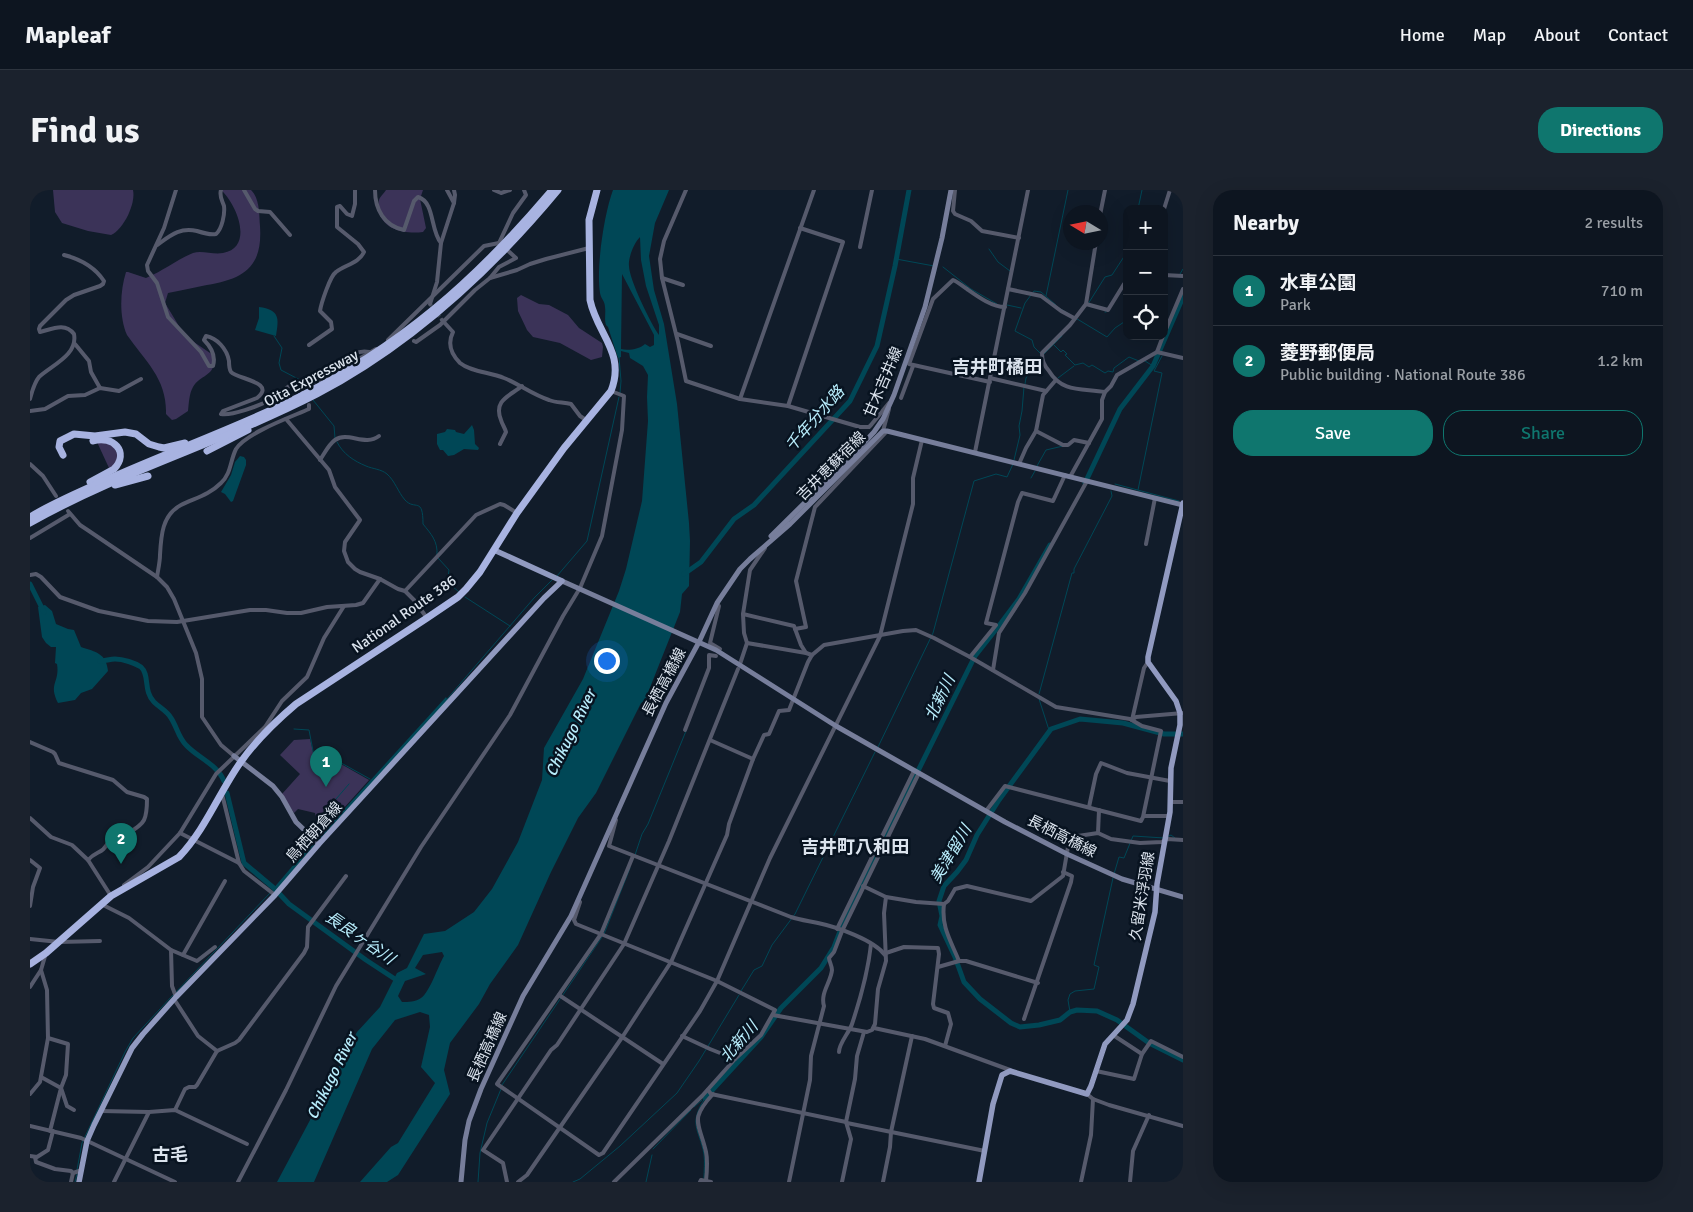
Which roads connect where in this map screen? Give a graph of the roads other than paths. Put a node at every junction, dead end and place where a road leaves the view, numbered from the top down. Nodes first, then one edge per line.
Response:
1 (176, 190) edge
2 (221, 190) edge
3 (244, 190) edge
4 (355, 190) edge
5 (375, 190) edge
6 (447, 190) edge
7 (454, 190) edge
8 (494, 190) edge
9 (510, 190) edge
10 (524, 190) edge
11 (552, 190) edge
12 (558, 190) edge
13 (597, 190) edge
14 (686, 190) edge
15 (814, 190) edge
16 (872, 190) edge
17 (953, 190) edge
18 (1028, 190) edge
19 (1105, 190) edge
20 (1170, 190) edge
21 (454, 203) junction
22 (1102, 205) edge
23 (1165, 205) edge
24 (800, 228) junction
25 (290, 235) dead end
26 (1018, 238) junction
27 (499, 242) junction
28 (441, 243) junction
29 (156, 246) junction
30 (860, 247) dead end
31 (589, 248) junction
32 (1095, 250) edge
33 (64, 255) dead end
34 (1168, 275) edge
35 (1183, 276) edge
36 (490, 278) junction
37 (662, 278) junction
38 (683, 285) dead end
39 (1123, 288) edge
40 (1008, 289) junction
41 (1183, 289) edge
42 (434, 295) junction
43 (430, 304) dead end
44 (1087, 304) junction
45 (1005, 307) junction
46 (1075, 317) junction
47 (443, 321) junction
48 (1168, 325) edge
49 (677, 334) junction
50 (1162, 340) edge
51 (414, 341) dead end
52 (75, 344) junction
53 (309, 345) dead end
54 (711, 346) dead end
55 (369, 352) junction
56 (1158, 353) junction
57 (1183, 358) edge
58 (336, 366) dead end
59 (913, 366) junction
60 (141, 379) dead end
61 (990, 380) junction
62 (1055, 381) junction
63 (522, 386) junction
64 (100, 388) junction
65 (1046, 390) junction
66 (1105, 392) junction
67 (317, 393) junction
68 (616, 393) junction
69 (894, 395) junction
70 (902, 398) dead end
71 (30, 399) edge
72 (740, 399) junction
73 (309, 405) dead end
74 (788, 406) junction
75 (30, 411) edge
76 (267, 412) junction
77 (286, 419) junction
78 (587, 421) junction
79 (1036, 430) junction
80 (885, 431) junction
81 (378, 436) dead end
82 (922, 440) junction
83 (93, 441) dead end
84 (1088, 443) junction
85 (500, 444) dead end
86 (207, 451) dead end
87 (975, 452) junction
88 (62, 455) dead end
89 (320, 460) junction
90 (1016, 463) junction
91 (30, 464) edge
92 (148, 476) dead end
93 (1068, 476) junction
94 (1086, 481) junction
95 (56, 496) dead end
96 (1155, 498) junction
97 (1183, 504) edge
98 (517, 513) junction
99 (32, 518) edge
100 (30, 538) edge
101 (766, 544) junction
102 (1146, 544) dead end
103 (494, 550) junction
104 (30, 575) edge
105 (157, 577) junction
106 (380, 579) junction
107 (562, 581) junction
108 (582, 589) junction
109 (405, 592) junction
110 (717, 603) junction
111 (344, 606) junction
112 (743, 614) junction
113 (427, 618) junction
114 (183, 621) junction
115 (795, 629) junction
116 (880, 636) junction
117 (697, 641) junction
118 (748, 643) junction
119 (720, 649) dead end
120 (806, 653) junction
121 (812, 655) junction
122 (716, 656) dead end
123 (970, 657) junction
124 (1148, 662) junction
125 (740, 664) dead end
126 (738, 669) dead end
127 (993, 670) junction
128 (793, 700) junction
129 (1182, 713) edge
130 (1132, 720) junction
131 (836, 726) junction
132 (266, 728) junction
133 (685, 730) dead end
134 (710, 740) junction
135 (30, 742) edge
136 (234, 756) junction
137 (753, 759) junction
138 (241, 762) junction
139 (917, 772) junction
140 (1150, 778) junction
141 (1170, 781) junction
142 (222, 793) junction
143 (1170, 802) junction
144 (1183, 802) edge
145 (1089, 807) junction
146 (617, 810) junction
147 (1099, 810) junction
148 (986, 811) junction
149 (1144, 816) junction
150 (1169, 816) junction
151 (30, 818) edge
152 (180, 833) junction
153 (1098, 833) junction
154 (193, 839) junction
155 (1164, 840) junction
156 (1183, 840) edge
157 (318, 844) junction
158 (1067, 854) junction
159 (633, 856) junction
160 (30, 860) edge
161 (88, 860) junction
162 (239, 863) junction
163 (659, 865) junction
164 (1064, 872) junction
165 (346, 876) dead end
166 (225, 881) dead end
167 (705, 884) junction
168 (863, 886) junction
169 (1158, 889) junction
170 (118, 892) junction
171 (275, 895) junction
172 (111, 896) junction
173 (579, 897) junction
174 (886, 897) junction
175 (1183, 897) edge
176 (751, 902) junction
177 (941, 903) junction
178 (101, 904) junction
179 (30, 906) edge
180 (839, 930) junction
181 (602, 934) junction
182 (30, 938) edge
183 (100, 941) dead end
184 (59, 942) junction
185 (624, 944) junction
186 (871, 944) junction
187 (215, 946) dead end
188 (171, 950) junction
189 (46, 953) junction
190 (886, 954) junction
191 (184, 955) junction
192 (671, 962) junction
193 (957, 962) junction
194 (30, 964) edge
195 (938, 967) junction
196 (41, 970) junction
197 (717, 981) junction
198 (1038, 983) junction
199 (30, 986) edge
200 (559, 995) junction
201 (175, 997) junction
202 (580, 1008) junction
203 (774, 1015) junction
204 (1024, 1019) dead end
205 (820, 1025) junction
206 (874, 1028) junction
207 (850, 1030) junction
208 (864, 1032) junction
209 (1115, 1033) junction
210 (623, 1036) junction
211 (682, 1036) junction
212 (912, 1036) junction
213 (48, 1038) junction
214 (945, 1046) junction
215 (217, 1052) junction
216 (839, 1052) dead end
217 (1144, 1053) junction
218 (1183, 1057) edge
219 (735, 1059) junction
220 (663, 1064) junction
221 (1010, 1070) junction
222 (1096, 1071) junction
223 (41, 1077) junction
224 (61, 1088) junction
225 (710, 1092) junction
226 (30, 1094) edge
227 (1086, 1094) junction
228 (1093, 1098) junction
229 (518, 1099) junction
230 (74, 1110) dead end
231 (175, 1110) junction
232 (101, 1111) junction
233 (150, 1112) junction
234 (804, 1113) junction
235 (1149, 1115) junction
236 (846, 1123) junction
237 (30, 1126) edge
238 (1183, 1126) edge
239 (560, 1128) junction
240 (52, 1131) junction
241 (891, 1132) junction
242 (84, 1140) junction
243 (248, 1144) dead end
244 (985, 1151) junction
245 (32, 1157) edge
246 (126, 1159) junction
247 (82, 1170) junction
248 (73, 1173) junction
249 (705, 1181) edge
250 (71, 1182) edge
251 (80, 1182) edge
252 (114, 1182) edge
253 (176, 1182) edge
254 (238, 1182) edge
255 (461, 1182) edge
256 (507, 1182) edge
257 (518, 1182) edge
258 (614, 1182) edge
259 (789, 1182) edge
260 (842, 1182) edge
261 (883, 1182) edge
262 (979, 1182) edge
263 (1081, 1182) edge
264 (1130, 1182) edge

1 - 29 street
2 - 29 street
3 - 25 street
4 - 53 street
5 - 28 street
6 - 21 street
7 - 21 street
8 - 9 street
10 - 27 street
11 - 76 highway, Oita Expressway
12 - 67 highway, Oita Expressway
13 - 31 highway, National Route 386
14 - 37 street
15 - 24 street
16 - 30 street
17 - 26 street
17 - 69 main road, 甘木吉井線
18 - 26 street
19 - 22 street
20 - 23 street
21 - 28 street
24 - 72 street
24 - 74 street
26 - 40 street
27 - 36 street
27 - 42 street
28 - 42 street
29 - 55 street
31 - 36 street
31 - 68 highway, National Route 386
32 - 44 street
33 - 52 street
34 - 35 street
36 - 47 street
37 - 38 street
37 - 49 street
39 - 44 street
40 - 45 street
40 - 46 street
41 - 48 street
42 - 43 street
42 - 55 street
44 - 46 street
45 - 59 street
45 - 61 street
46 - 62 street
47 - 51 street
47 - 63 street
49 - 54 street
49 - 72 street
50 - 56 street
52 - 64 street
52 - 71 street
55 - 58 street
56 - 57 street
56 - 66 street
59 - 61 street
59 - 70 street
60 - 64 street
61 - 65 street
61 - 87 street
62 - 65 street
62 - 66 street
63 - 78 street
63 - 85 street
64 - 75 street
65 - 79 street
66 - 84 street
67 - 86 highway
67 - 99 highway, Oita Expressway
68 - 78 highway, National Route 386
68 - 108 street
69 - 74 street
69 - 80 street
69 - 101 main road, 甘木吉井線
72 - 74 street
73 - 77 street
76 - 88 highway
76 - 99 highway, Oita Expressway
77 - 89 street
77 - 105 street
78 - 98 highway, National Route 386
79 - 84 street
79 - 90 street
80 - 82 main road, 吉井恵蘇宿線
80 - 101 main road, 吉井恵蘇宿線
80 - 115 street
81 - 89 street
82 - 87 main road, 吉井恵蘇宿線
82 - 116 street
83 - 99 highway
84 - 93 street
87 - 90 main road, 吉井恵蘇宿線
89 - 106 street
90 - 93 main road, 吉井恵蘇宿線
91 - 95 street
92 - 99 highway
93 - 94 main road, 吉井恵蘇宿線
93 - 123 street
94 - 96 main road, 吉井恵蘇宿線
94 - 127 street
96 - 97 main road, 吉井恵蘇宿線
96 - 102 street
97 - 124 main road
98 - 103 highway, National Route 386
98 - 109 street
100 - 105 street
101 - 110 main road, 吉井恵蘇宿線
101 - 112 street
103 - 107 main road
103 - 113 highway, National Route 386
104 - 114 street
105 - 114 street
106 - 109 street
106 - 111 street
107 - 108 main road
107 - 157 main road, 鳥栖朝倉線
108 - 117 main road
108 - 254 street
109 - 113 street
110 - 117 main road, 吉井恵蘇宿線
110 - 119 street
111 - 114 street
111 - 132 street
112 - 115 street
112 - 118 street
113 - 132 highway, National Route 386
114 - 136 street
115 - 120 street
116 - 121 street
116 - 123 street
116 - 131 street
117 - 128 main road, 長栖高橋線
117 - 146 main road, 長栖高橋線
118 - 120 street
118 - 125 street
120 - 121 street
121 - 128 street
122 - 133 street
123 - 127 street
124 - 129 main road, 久留米浮羽線
124 - 130 street
126 - 134 street
127 - 130 street
128 - 131 main road, 長栖高橋線
128 - 137 street
129 - 130 street
129 - 141 main road, 久留米浮羽線
130 - 140 street
131 - 139 main road, 長栖高橋線
131 - 176 street
132 - 136 street
132 - 138 highway, National Route 386
134 - 137 street
134 - 163 street
135 - 161 street
136 - 138 main road
136 - 152 street
137 - 167 street
138 - 142 highway, National Route 386
138 - 157 main road
139 - 148 main road, 長栖高橋線
139 - 168 street
139 - 180 street
140 - 141 street
140 - 145 street
140 - 149 street
141 - 143 main road, 久留米浮羽線
142 - 154 highway, National Route 386
142 - 162 street
143 - 144 street
143 - 150 main road, 久留米浮羽線
145 - 147 street
145 - 148 street
146 - 159 street
146 - 173 main road, 長栖高橋線
147 - 149 street
147 - 153 street
148 - 158 main road, 長栖高橋線
149 - 150 street
150 - 155 main road, 久留米浮羽線
151 - 161 street
152 - 154 street
152 - 170 street
153 - 155 street
153 - 158 street
154 - 162 street
154 - 170 highway, National Route 386
155 - 156 street
155 - 169 main road, 久留米浮羽線
157 - 171 main road, 鳥栖朝倉線
158 - 164 street
158 - 169 main road, 長栖高橋線
159 - 163 street
159 - 181 street
160 - 179 street
161 - 172 street
162 - 171 street
163 - 167 street
163 - 185 street
164 - 177 street
164 - 198 street
165 - 215 street
166 - 191 street
167 - 176 street
167 - 192 street
168 - 174 street
168 - 180 street
169 - 175 main road, 長栖高橋線
169 - 209 main road, 久留米浮羽線
170 - 172 highway, National Route 386
171 - 201 main road, 鳥栖朝倉線
172 - 178 highway, National Route 386
173 - 181 street
173 - 255 main road, 長栖高橋線
174 - 177 street
174 - 190 street
176 - 180 street
176 - 197 street
177 - 193 street
178 - 184 highway, National Route 386
178 - 188 street
180 - 186 street
180 - 205 street
181 - 185 street
181 - 200 street
182 - 184 street
183 - 184 street
184 - 189 highway, National Route 386
185 - 192 street
185 - 202 street
186 - 190 street
186 - 207 street
187 - 191 street
188 - 191 street
188 - 201 street
189 - 194 highway, National Route 386
189 - 196 street
190 - 195 street
190 - 206 street
192 - 197 street
192 - 210 street
193 - 195 street
193 - 198 street
195 - 214 street
196 - 199 street
196 - 213 street
197 - 203 street
197 - 211 street
198 - 204 street
200 - 202 street
200 - 229 street
201 - 215 street
201 - 232 main road, 鳥栖朝倉線
202 - 210 street
202 - 229 street
203 - 205 street
203 - 219 street
205 - 207 street
205 - 234 street
206 - 208 street
206 - 212 street
207 - 208 street
207 - 216 street
208 - 236 street
209 - 217 street
209 - 222 main road, 久留米浮羽線
210 - 220 street
210 - 239 street
211 - 219 street
211 - 220 street
212 - 214 street
212 - 241 street
213 - 223 street
213 - 224 street
214 - 221 street
215 - 231 street
217 - 218 street
217 - 222 street
219 - 225 street
220 - 239 street
221 - 227 main road
221 - 244 main road
222 - 227 main road, 久留米浮羽線
223 - 224 street
223 - 226 street
224 - 230 street
224 - 240 street
225 - 234 street
225 - 249 street
225 - 258 street
227 - 228 street
228 - 235 street
228 - 263 street
229 - 239 street
229 - 256 street
231 - 233 street
231 - 243 street
232 - 233 street
232 - 242 main road, 鳥栖朝倉線
233 - 246 street
234 - 236 street
234 - 259 street
235 - 238 street
235 - 264 street
236 - 241 street
236 - 260 street
237 - 240 street
239 - 257 street
240 - 242 street
240 - 245 street
241 - 244 street
241 - 261 street
242 - 246 street
242 - 247 main road, 鳥栖朝倉線
244 - 262 main road
245 - 248 street
246 - 252 street
246 - 253 street
247 - 248 street
247 - 251 main road, 鳥栖朝倉線
248 - 250 street

